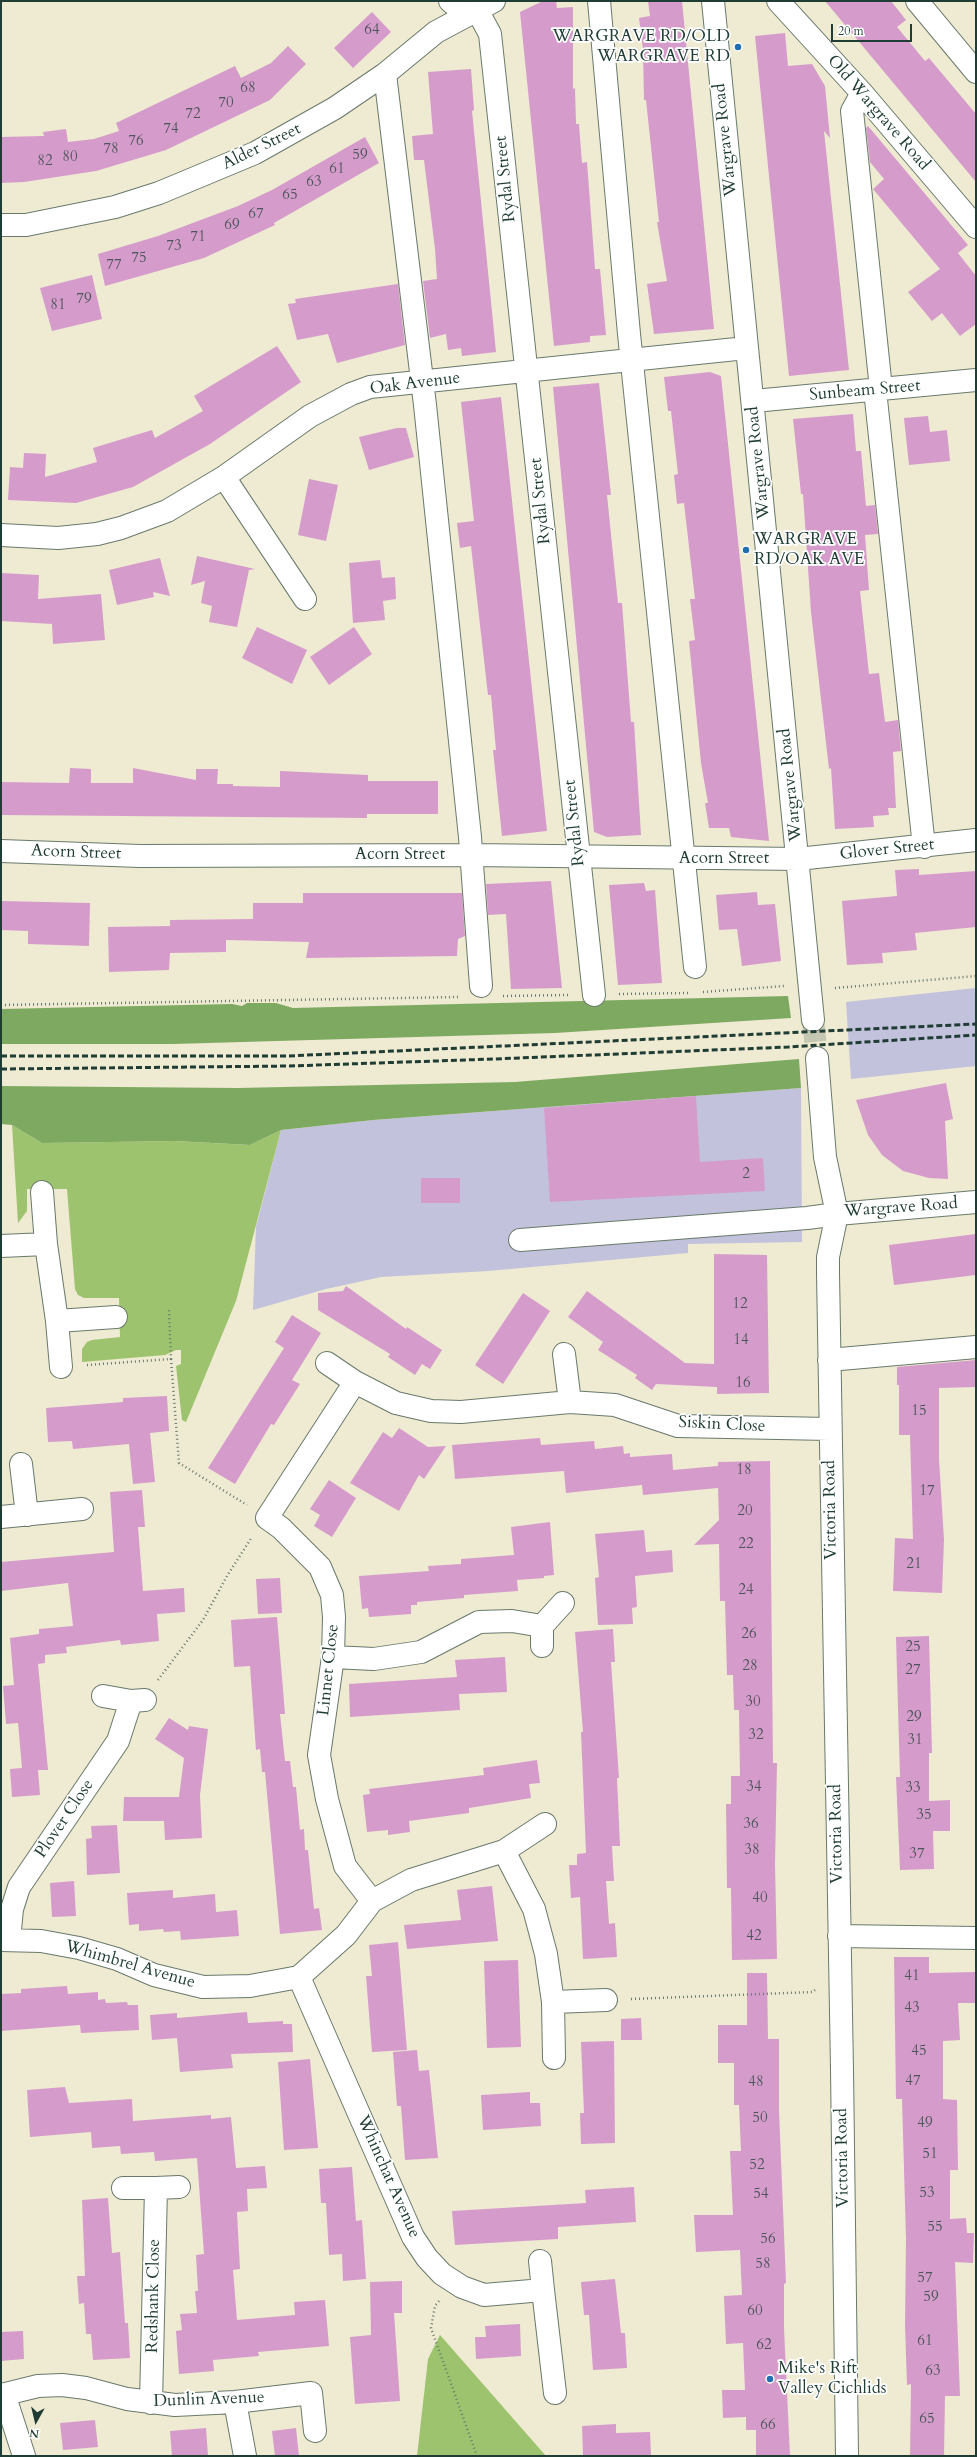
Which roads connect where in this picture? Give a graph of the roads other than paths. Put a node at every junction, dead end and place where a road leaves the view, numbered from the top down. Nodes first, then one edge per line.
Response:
1 (450, 1) edge
2 (599, 1) edge
3 (713, 1) edge
4 (778, 1) edge
5 (917, 1) edge
6 (479, 9) edge
7 (976, 72) edge
8 (385, 74) junction
9 (862, 94) junction
10 (1, 225) edge
11 (976, 227) edge
12 (746, 348) junction
13 (632, 359) junction
14 (527, 370) junction
15 (976, 380) edge
16 (423, 382) junction
17 (878, 389) junction
18 (754, 402) junction
19 (224, 478) junction
20 (1, 535) edge
21 (305, 600) dead end
22 (976, 840) edge
23 (924, 847) junction
24 (1, 851) edge
25 (472, 856) junction
26 (578, 857) junction
27 (684, 859) junction
28 (798, 859) junction
29 (695, 967) dead end
30 (482, 993) road end
31 (594, 995) road end
32 (813, 1020) tunnel mouth
33 (817, 1058) tunnel mouth
34 (42, 1192) dead end
35 (976, 1202) edge
36 (837, 1214) junction
37 (520, 1240) dead end
38 (46, 1244) junction
39 (1, 1246) edge
40 (116, 1317) dead end
41 (57, 1321) junction
42 (976, 1347) edge
43 (564, 1354) dead end
44 (829, 1360) junction
45 (327, 1363) dead end
46 (62, 1367) dead end
47 (355, 1382) junction
48 (570, 1402) junction
49 (829, 1429) junction
50 (21, 1464) dead end
51 (82, 1509) dead end
52 (26, 1515) junction
53 (1, 1518) edge
54 (563, 1603) dead end
55 (333, 1657) junction
56 (103, 1696) dead end
57 (545, 1824) dead end
58 (504, 1851) junction
59 (372, 1901) junction
60 (839, 1936) junction
61 (976, 1938) edge
62 (5, 1940) edge
63 (299, 1977) junction
64 (606, 2000) road end
65 (553, 2002) junction
66 (554, 2058) dead end
67 (179, 2187) dead end
68 (123, 2188) dead end
69 (156, 2188) junction
70 (540, 2261) dead end
71 (543, 2290) junction
72 (555, 2394) dead end
73 (2, 2395) edge
74 (235, 2402) junction
75 (151, 2403) junction
76 (315, 2431) dead end
77 (24, 2456) edge
78 (245, 2456) edge
79 (846, 2456) edge

1 - 6 street, Rydal Street
2 - 13 street
3 - 12 street, Wargrave Road
4 - 9 street, Old Wargrave Road
5 - 7 street
6 - 8 street, Alder Street
6 - 14 street, Rydal Street
8 - 10 street, Alder Street
8 - 16 street
9 - 11 street, Old Wargrave Road
9 - 17 street
12 - 13 street, Oak Avenue
12 - 18 street, Wargrave Road
13 - 14 street, Oak Avenue
13 - 27 street
14 - 16 street, Oak Avenue
14 - 26 street, Rydal Street
15 - 17 street, Sunbeam Street
16 - 19 street, Oak Avenue
16 - 25 street
17 - 18 street, Sunbeam Street
17 - 23 street
18 - 28 street, Wargrave Road
19 - 20 street, Oak Avenue
19 - 21 street
22 - 23 street, Glover Street
23 - 28 street, Glover Street
24 - 25 street, Acorn Street
25 - 26 street, Acorn Street
25 - 30 street
26 - 27 street, Acorn Street
26 - 31 street, Rydal Street
27 - 28 street, Acorn Street
27 - 29 street
28 - 32 street, Wargrave Road
33 - 36 street, Wargrave Road
34 - 38 street
35 - 36 street, Wargrave Road
36 - 37 street
36 - 44 street, Victoria Road
38 - 39 street
38 - 41 street
40 - 41 street
41 - 46 street
42 - 44 street
43 - 48 street
44 - 49 street, Victoria Road
45 - 47 street
47 - 48 street, Siskin Close
47 - 55 street, Linnet Close
48 - 49 street, Siskin Close
49 - 60 street, Victoria Road
50 - 52 street
51 - 52 street
52 - 53 street
54 - 55 street
55 - 59 street, Linnet Close
56 - 62 street, Plover Close
57 - 58 street
58 - 59 street
58 - 65 street
59 - 63 street
60 - 61 street
60 - 79 street, Victoria Road
62 - 63 street, Whimbrel Avenue
63 - 71 street, Whinchat Avenue
64 - 65 street
65 - 66 street
67 - 69 street
68 - 69 street
69 - 75 street, Redshank Close
70 - 71 street
71 - 72 street
73 - 75 street, Dunlin Avenue
73 - 77 street
74 - 75 street, Dunlin Avenue
74 - 76 street, Dunlin Avenue
74 - 78 street

